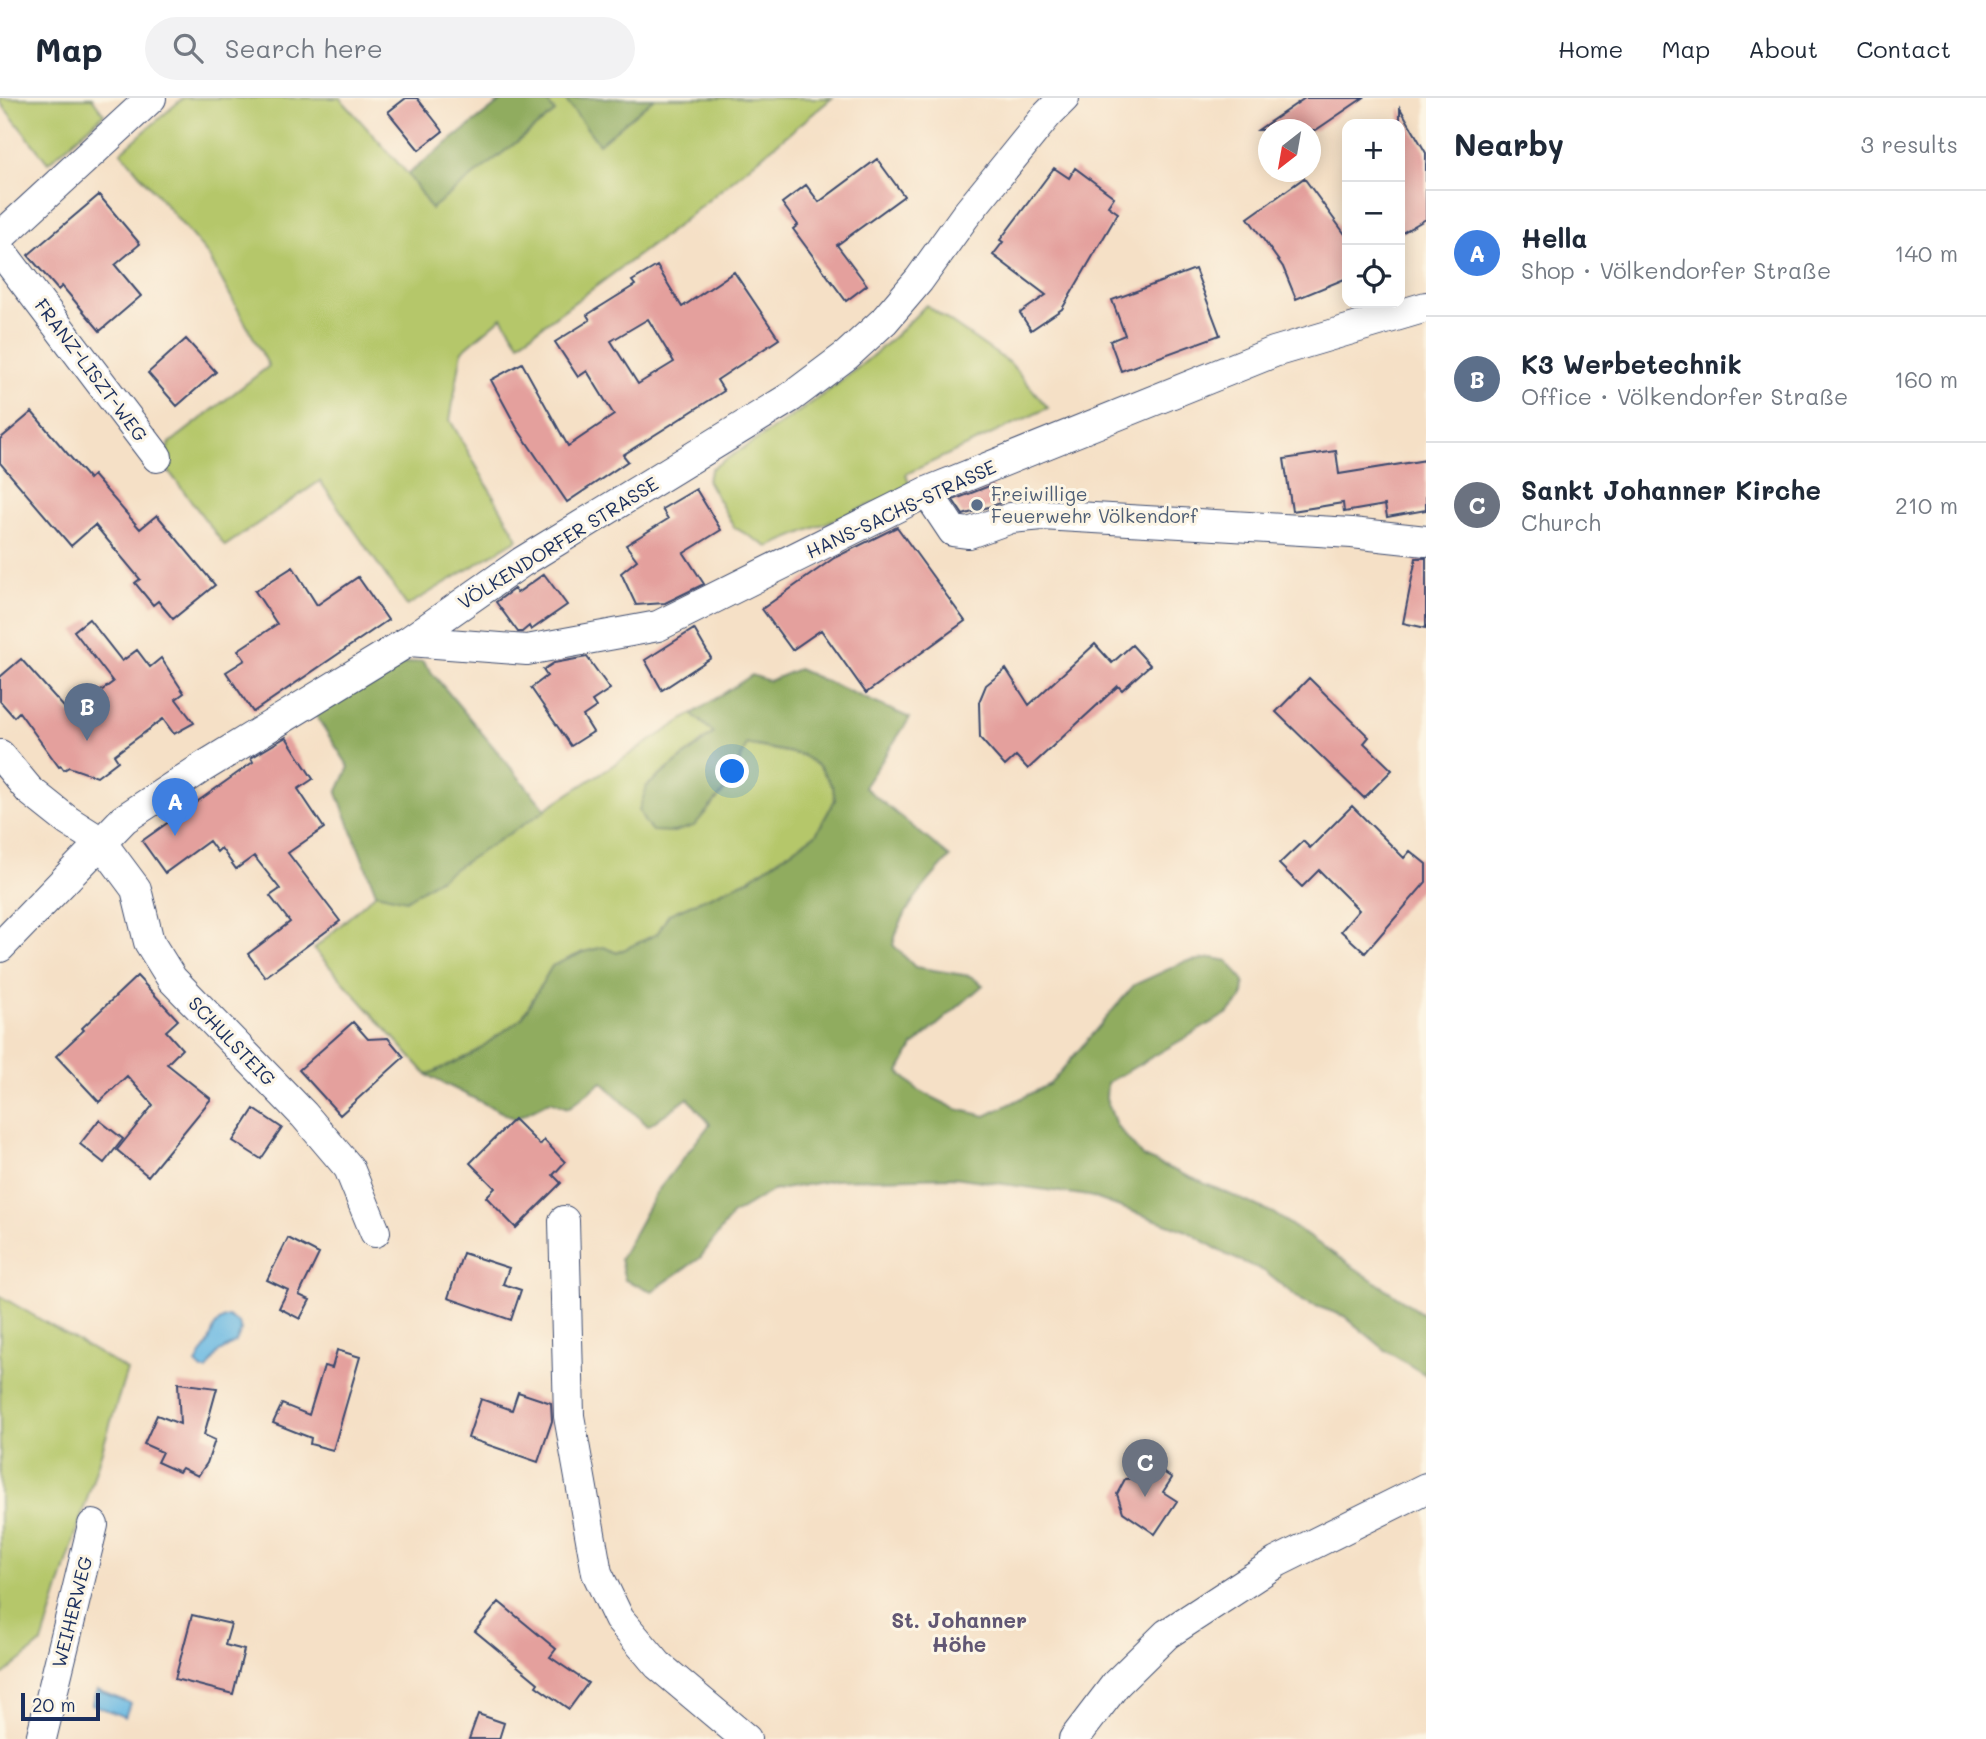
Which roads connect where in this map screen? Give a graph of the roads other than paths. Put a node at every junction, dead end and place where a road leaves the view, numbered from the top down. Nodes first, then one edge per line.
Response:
1 (151, 98) edge
2 (1064, 98) edge
3 (0, 237) edge
4 (0, 250) edge
5 (1426, 307) edge
6 (157, 457) dead end
7 (927, 492) junction
8 (1426, 541) edge
9 (409, 641) junction
10 (0, 755) edge
11 (101, 842) junction
12 (0, 947) edge
13 (564, 1221) dead end
14 (375, 1232) dead end
15 (1426, 1488) edge
16 (93, 1525) dead end
17 (41, 1739) edge
18 (746, 1739) edge
19 (1074, 1739) edge

1 - 3 street
2 - 9 street, VÖLKENDORFER STRASSE
4 - 6 street, FRANZ-LISZT-WEG
5 - 7 street, HANS-SACHS-STRASSE
7 - 8 street
7 - 9 street, HANS-SACHS-STRASSE
9 - 11 street, VÖLKENDORFER STRASSE
10 - 11 street
11 - 12 street, VÖLKENDORFER STRASSE
11 - 14 street, SCHULSTEIG
13 - 18 street
15 - 19 street
16 - 17 street, WEIHERWEG

